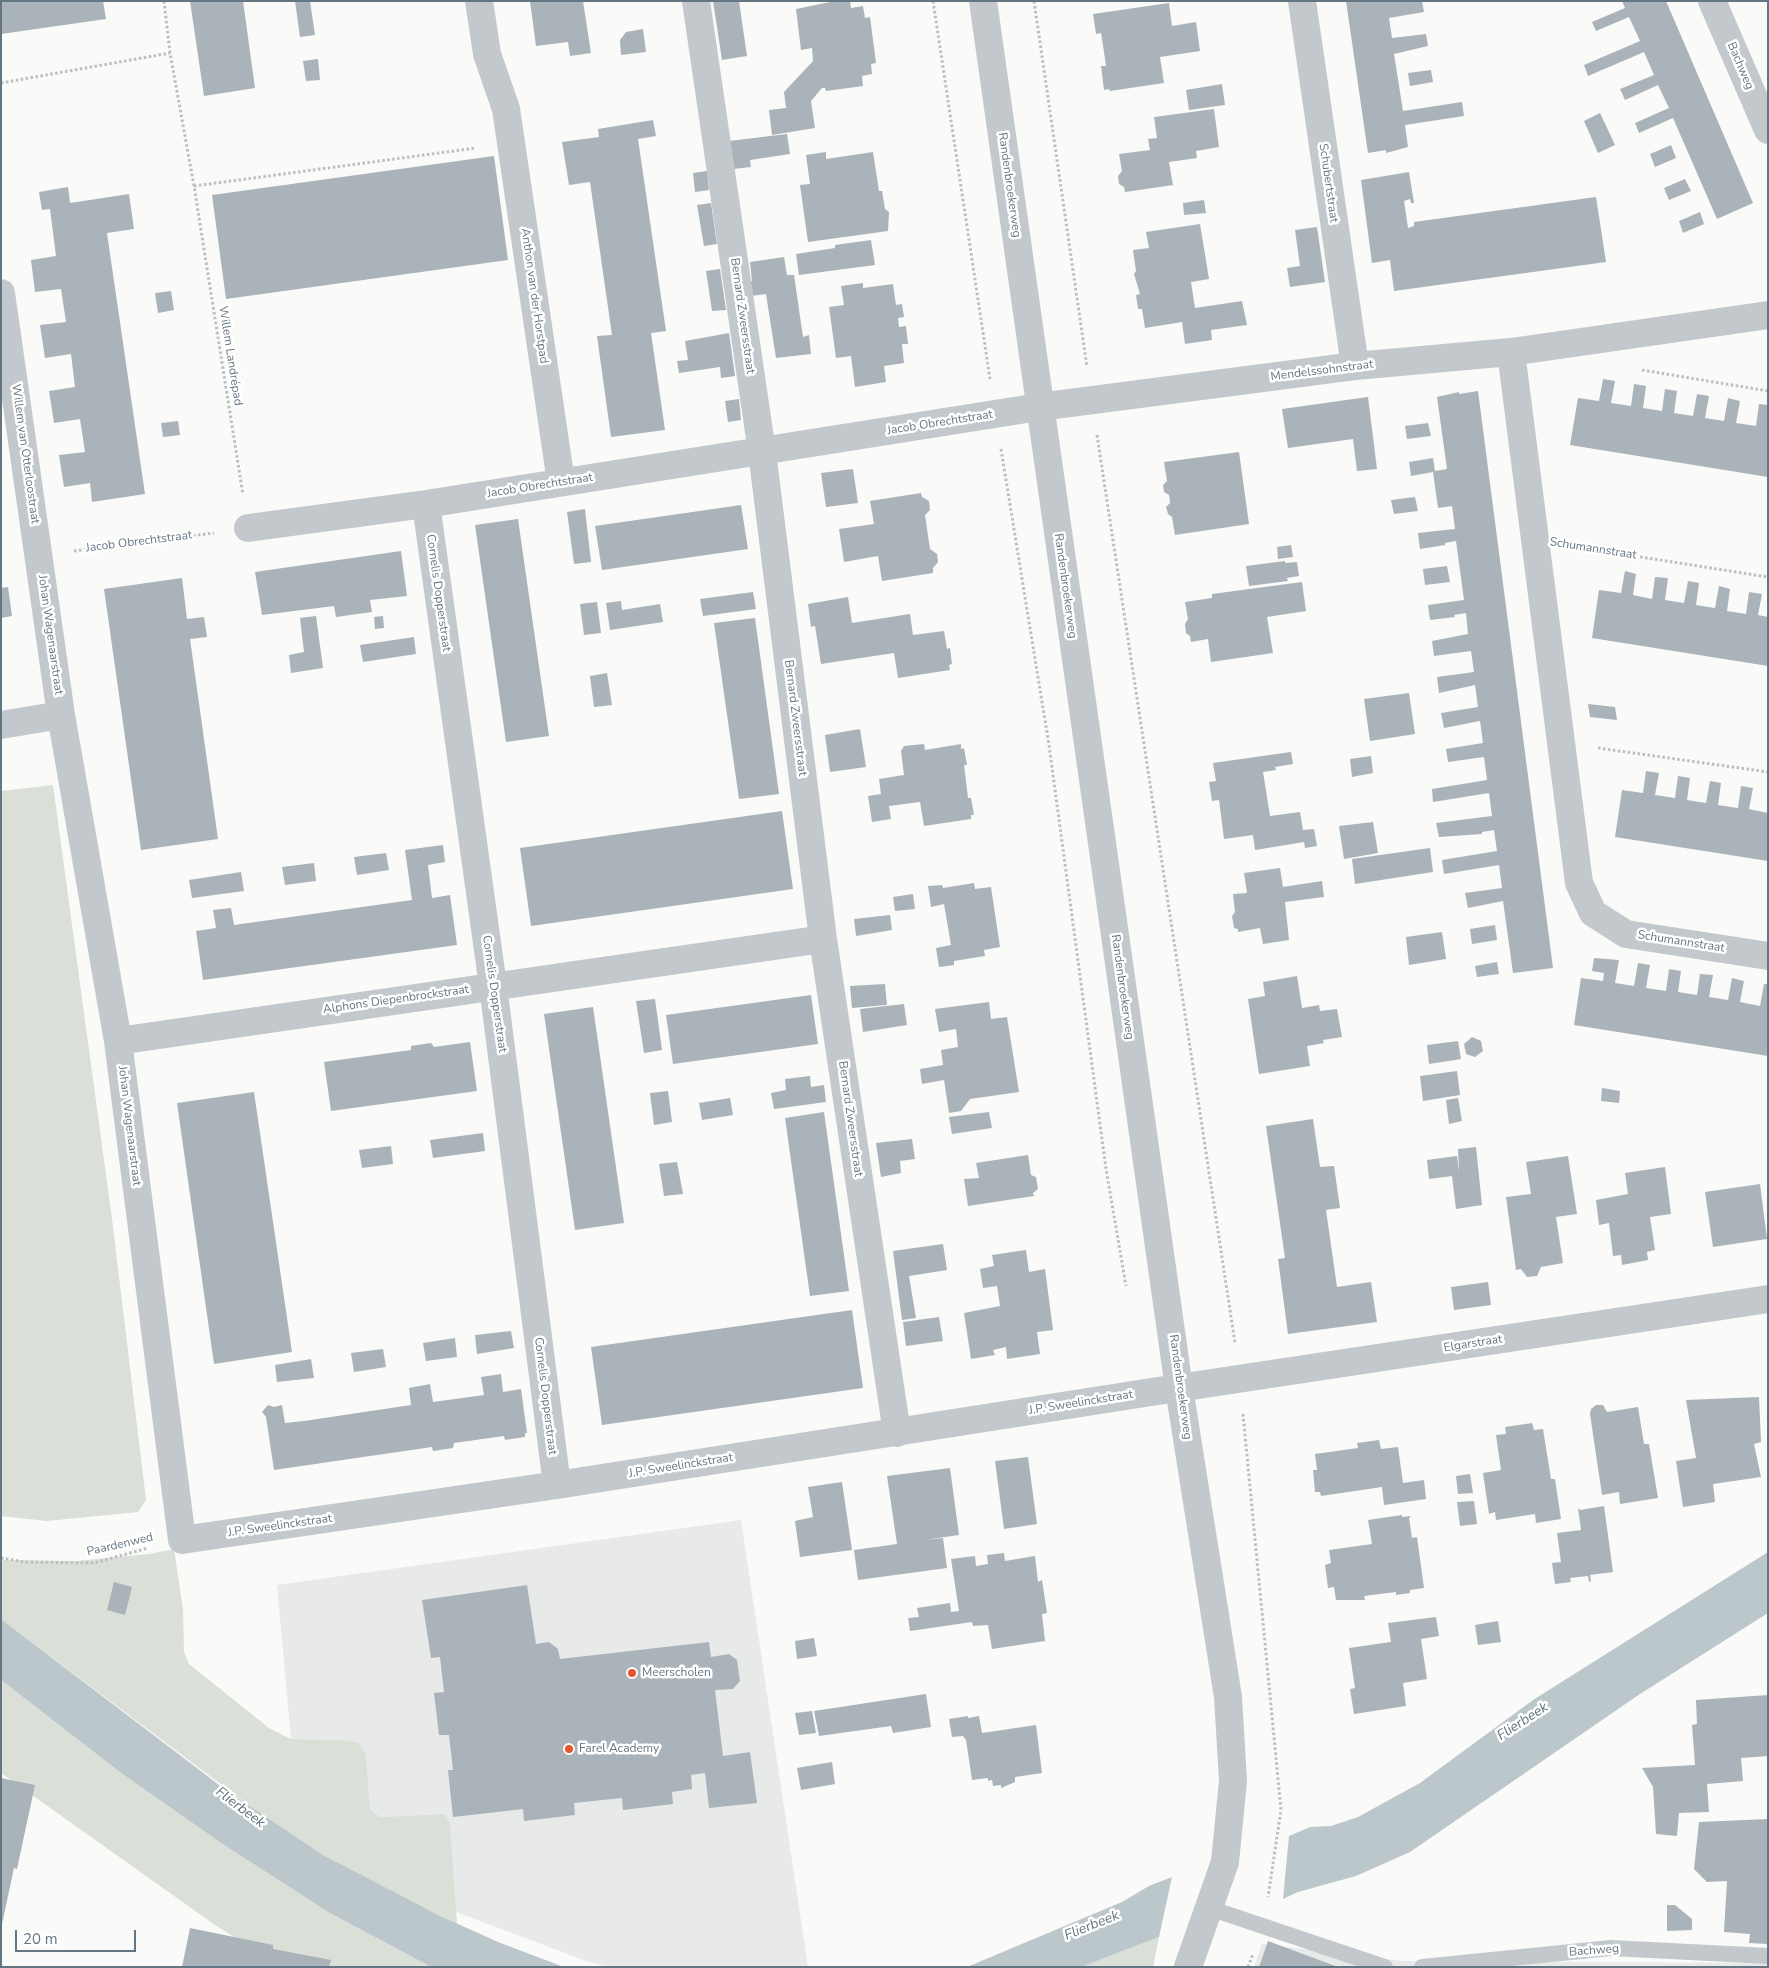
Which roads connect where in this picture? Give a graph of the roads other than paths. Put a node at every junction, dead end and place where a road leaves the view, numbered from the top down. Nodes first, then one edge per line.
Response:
1 (479, 1) edge
2 (696, 1) edge
3 (983, 1) edge
4 (1302, 1) edge
5 (1712, 1) edge
6 (1768, 130) edge
7 (1, 293) edge
8 (1768, 315) edge
9 (1511, 352) junction
10 (1355, 366) junction
11 (1039, 406) junction
12 (762, 452) junction
13 (561, 482) junction
14 (426, 504) junction
15 (248, 528) road end
16 (39, 555) joint
17 (61, 715) junction
18 (1, 724) edge
19 (823, 939) junction
20 (1768, 956) edge
21 (493, 986) junction
22 (118, 1041) junction
23 (1768, 1299) edge
24 (1179, 1388) junction
25 (897, 1434) junction
26 (557, 1485) junction
27 (182, 1540) joint
28 (1209, 1908) junction
29 (1768, 1956) edge
30 (1188, 1967) edge
31 (1385, 1967) edge
32 (1422, 1967) edge

1 - 13 street, Anthon van der Horstpad
2 - 12 street, Bernard Zweersstraat
3 - 11 street, Randenbroekerweg
4 - 10 street, Schubertstraat
5 - 6 street, Bachweg
7 - 16 street, Willem van Otterloostraat
8 - 9 street, Mendelssohnstraat
9 - 10 street, Mendelssohnstraat
9 - 20 street, Schumannstraat
10 - 11 street, Mendelssohnstraat
11 - 12 street, Jacob Obrechtstraat
11 - 24 street, Randenbroekerweg
12 - 13 street, Jacob Obrechtstraat
12 - 19 street, Bernard Zweersstraat
13 - 14 street, Jacob Obrechtstraat
14 - 15 street, Jacob Obrechtstraat
14 - 21 street, Cornelis Dopperstraat
16 - 17 street, Johan Wagenaarstraat
17 - 18 street
17 - 22 street, Johan Wagenaarstraat
19 - 21 street, Alphons Diepenbrockstraat
19 - 25 street, Bernard Zweersstraat
21 - 22 street, Alphons Diepenbrockstraat
21 - 26 street, Cornelis Dopperstraat
22 - 27 street, Johan Wagenaarstraat
23 - 24 street, Elgarstraat
24 - 25 street, J.P. Sweelinckstraat
24 - 28 street, Randenbroekerweg
25 - 26 street, J.P. Sweelinckstraat
26 - 27 street, J.P. Sweelinckstraat
28 - 30 street, Randenbroekerweg
28 - 31 lane
29 - 32 lane, Bachweg

